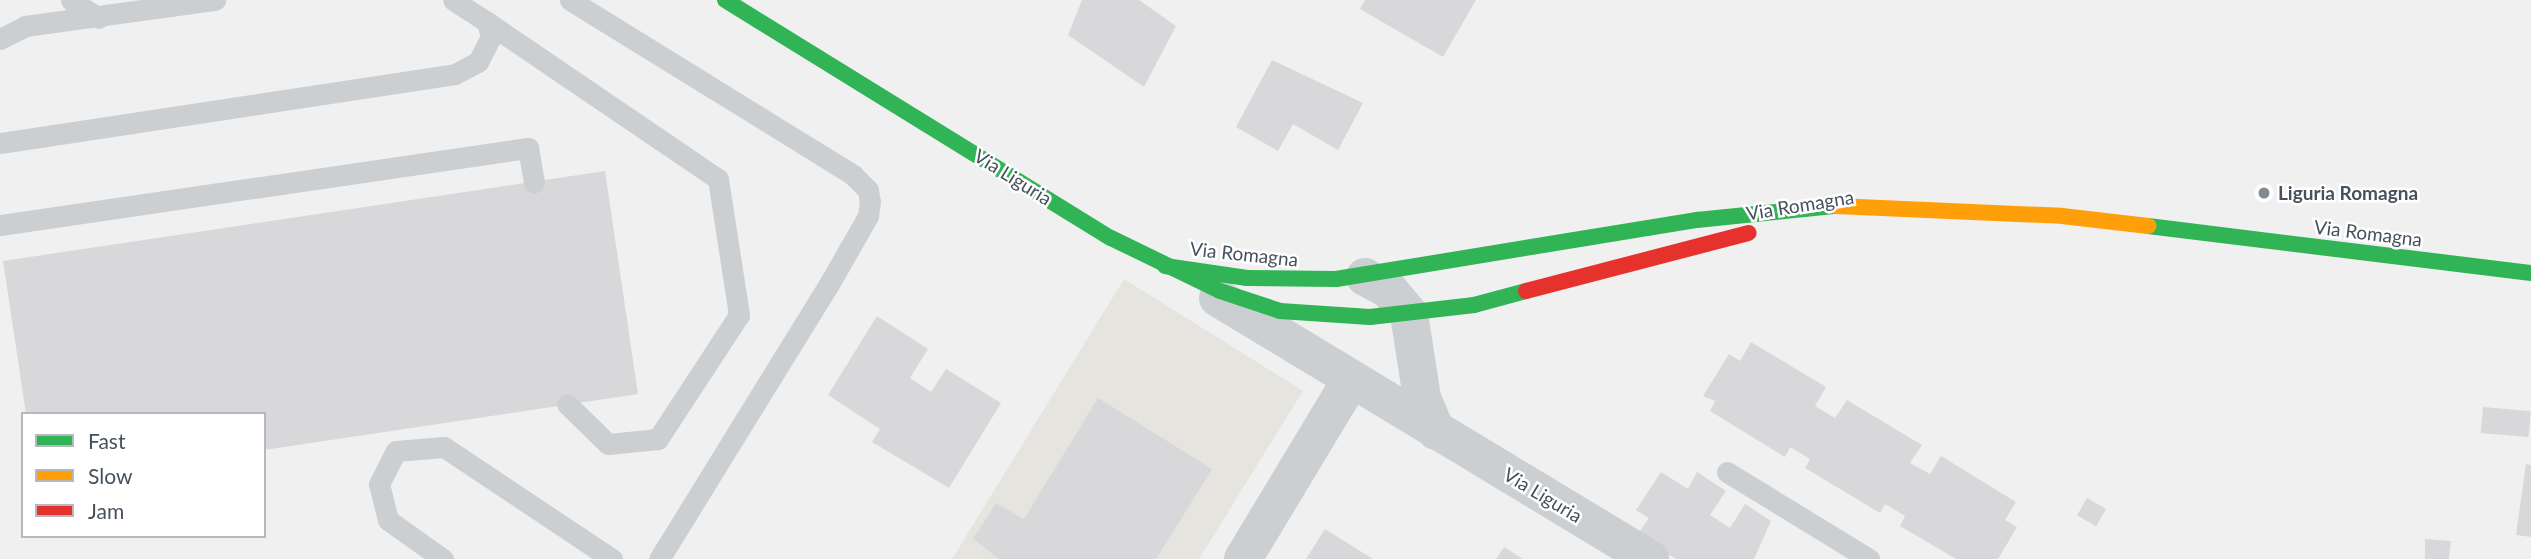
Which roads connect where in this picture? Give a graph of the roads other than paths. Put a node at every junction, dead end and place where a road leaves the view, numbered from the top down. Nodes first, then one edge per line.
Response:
1 (71, 0) edge
2 (215, 0) edge
3 (453, 0) edge
4 (570, 0) edge
5 (725, 0) edge
6 (104, 9) edge
7 (487, 22) junction
8 (0, 39) edge
9 (0, 143) edge
10 (534, 182) dead end
11 (1907, 211) junction
12 (0, 225) edge
13 (2531, 257) edge
14 (1165, 266) junction
15 (2483, 268) junction
16 (2531, 273) edge
17 (1365, 277) junction
18 (1317, 280) junction
19 (1409, 314) junction
20 (1301, 332) junction
21 (1351, 380) junction
22 (567, 404) dead end
23 (1436, 431) junction
24 (1727, 472) dead end
25 (443, 559) edge
26 (612, 559) edge
27 (659, 559) edge
28 (1243, 559) edge
29 (1650, 559) edge
30 (1869, 559) edge

1 - 6 lane
2 - 6 lane
3 - 7 lane
4 - 27 lane
5 - 14 main road, Via Liguria
6 - 8 lane
7 - 9 lane
7 - 22 lane
10 - 12 lane
11 - 15 main road, Via Romagna
11 - 17 main road, Via Romagna
11 - 19 main road, Via Romagna
13 - 15 main road
14 - 18 main road, Via Romagna
14 - 20 street, Via Liguria
15 - 16 main road, Via Romagna
17 - 18 main road, Via Romagna
17 - 19 street
18 - 20 street
19 - 20 main road, Via Romagna
19 - 23 street
20 - 21 street, Via Liguria
21 - 23 street, Via Liguria
21 - 28 street
23 - 29 street, Via Liguria
24 - 30 lane
25 - 26 lane

